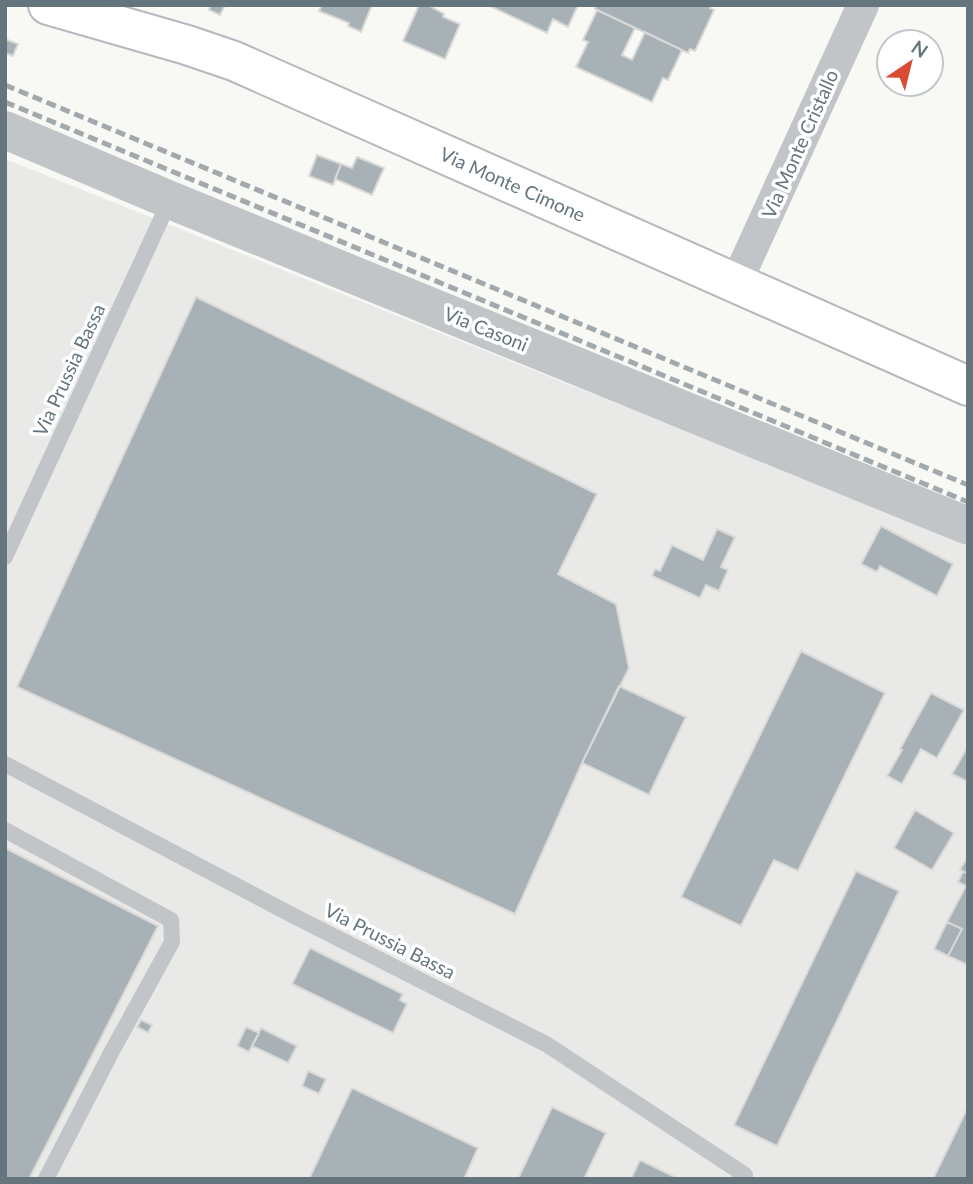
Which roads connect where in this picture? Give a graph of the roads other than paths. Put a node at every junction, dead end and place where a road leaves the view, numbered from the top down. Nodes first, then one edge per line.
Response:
1 (863, 5) edge
2 (58, 8) edge
3 (5, 130) edge
4 (170, 200) junction
5 (736, 283) junction
6 (968, 386) edge
7 (968, 526) edge
8 (5, 557) edge
9 (5, 764) edge
10 (5, 830) edge
11 (745, 1175) dead end
12 (46, 1179) edge

1 - 5 street, Via Monte Cristallo
2 - 5 main road, Via Monte Cimone
3 - 4 street, Via Casoni
4 - 7 street, Via Casoni
4 - 8 lane, Via Prussia Bassa
5 - 6 main road, Via Monte Cimone
9 - 11 lane, Via Prussia Bassa
10 - 12 lane

